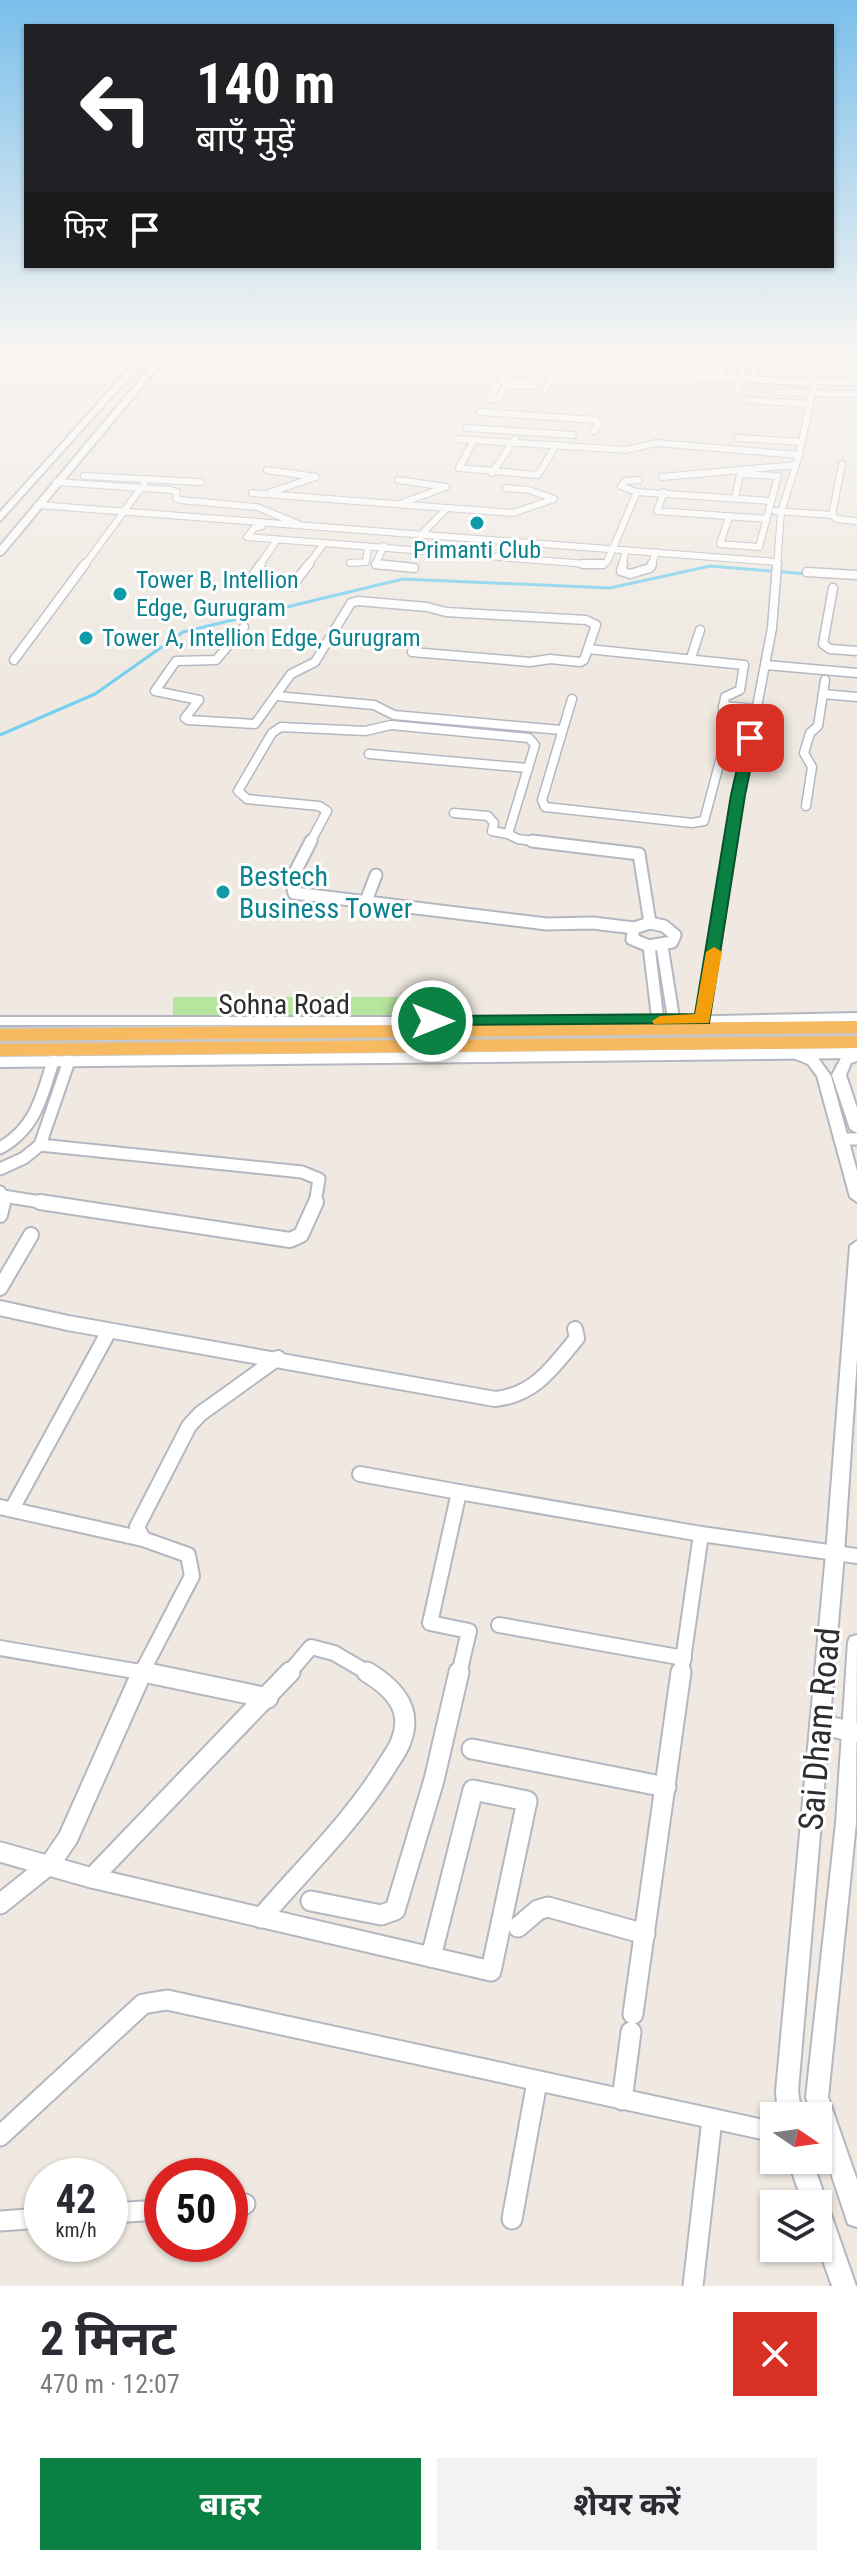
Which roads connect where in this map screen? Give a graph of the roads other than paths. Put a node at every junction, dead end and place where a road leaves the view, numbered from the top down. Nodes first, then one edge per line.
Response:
1 (53, 459) edge
2 (75, 459) edge
3 (464, 459) edge
4 (502, 459) edge
5 (548, 459) edge
6 (798, 459) edge
7 (842, 464) dead end
8 (796, 465) junction
9 (267, 470) dead end
10 (722, 471) junction
11 (492, 473) junction
12 (310, 474) junction
13 (662, 477) dead end
14 (58, 479) junction
15 (398, 480) dead end
16 (639, 480) dead end
17 (719, 480) dead end
18 (147, 481) dead end
19 (201, 482) dead end
20 (439, 484) junction
21 (140, 488) junction
22 (506, 488) dead end
23 (425, 489) junction
24 (435, 492) junction
25 (637, 492) junction
26 (664, 492) junction
27 (252, 493) junction
28 (264, 494) junction
29 (735, 498) junction
30 (400, 501) junction
31 (771, 501) junction
32 (219, 503) junction
33 (38, 505) junction
34 (447, 508) junction
35 (125, 512) junction
36 (781, 512) junction
37 (767, 515) junction
38 (832, 515) junction
39 (729, 517) junction
40 (0, 518) edge
41 (857, 521) edge
42 (301, 525) junction
43 (262, 526) dead end
44 (392, 532) junction
45 (421, 535) junction
46 (276, 541) junction
47 (323, 545) junction
48 (368, 548) junction
49 (382, 549) junction
50 (614, 549) junction
51 (398, 550) junction
52 (626, 550) junction
53 (0, 552) edge
54 (656, 552) junction
55 (425, 560) dead end
56 (350, 563) dead end
57 (600, 565) junction
58 (414, 568) dead end
59 (777, 568) junction
60 (563, 571) dead end
61 (807, 572) dead end
62 (857, 575) edge
63 (833, 588) dead end
64 (244, 627) dead end
65 (700, 630) dead end
66 (588, 649) junction
67 (857, 651) edge
68 (412, 652) dead end
69 (691, 658) junction
70 (0, 659) edge
71 (766, 665) junction
72 (857, 673) edge
73 (825, 680) dead end
74 (823, 694) junction
75 (276, 696) junction
76 (857, 697) edge
77 (572, 699) dead end
78 (723, 706) junction
79 (756, 709) junction
80 (561, 730) junction
81 (369, 754) dead end
82 (528, 768) junction
83 (806, 806) dead end
84 (454, 813) dead end
85 (508, 834) junction
86 (376, 875) dead end
87 (366, 901) junction
88 (650, 923) junction
89 (634, 928) junction
90 (649, 946) junction
91 (662, 946) junction
92 (857, 1017) edge
93 (703, 1019) junction
94 (0, 1021) edge
95 (666, 1021) junction
96 (857, 1027) edge
97 (0, 1035) edge
98 (857, 1042) edge
99 (0, 1050) edge
100 (793, 1053) junction
101 (857, 1054) edge
102 (61, 1061) junction
103 (0, 1062) edge
104 (857, 1129) edge
105 (840, 1139) junction
106 (857, 1139) edge
107 (40, 1145) junction
108 (0, 1148) edge
109 (0, 1169) edge
110 (1, 1194) edge
111 (857, 1197) edge
112 (0, 1215) edge
113 (31, 1235) dead end
114 (857, 1246) edge
115 (0, 1288) edge
116 (0, 1308) edge
117 (575, 1329) dead end
118 (109, 1331) junction
119 (854, 1352) edge
120 (278, 1358) junction
121 (360, 1474) dead end
122 (459, 1492) junction
123 (6, 1508) edge
124 (701, 1534) junction
125 (143, 1539) junction
126 (835, 1554) junction
127 (857, 1556) edge
128 (499, 1625) dead end
129 (857, 1642) edge
130 (0, 1648) edge
131 (684, 1658) junction
132 (142, 1672) junction
133 (268, 1698) junction
134 (820, 1724) junction
135 (854, 1733) edge
136 (472, 1749) dead end
137 (666, 1787) junction
138 (0, 1852) edge
139 (50, 1864) junction
140 (92, 1878) junction
141 (311, 1901) dead end
142 (0, 1904) edge
143 (261, 1918) junction
144 (518, 1927) dead end
145 (645, 1934) junction
146 (431, 1958) junction
147 (537, 2082) junction
148 (622, 2100) junction
149 (788, 2102) edge
150 (818, 2102) edge
151 (712, 2119) junction
152 (760, 2129) edge
153 (0, 2136) edge
154 (832, 2157) edge
155 (857, 2215) edge
156 (24, 2219) edge
157 (512, 2219) dead end
158 (0, 2221) edge
159 (832, 2252) edge
160 (693, 2286) edge
161 (844, 2286) edge

1 - 40 main road
2 - 14 main road
3 - 11 street
4 - 11 street
5 - 11 street
6 - 8 street
7 - 38 street
8 - 10 street
8 - 36 street
9 - 12 street
10 - 13 street
10 - 17 street
12 - 27 street
12 - 28 street
14 - 19 street
14 - 21 street
14 - 33 main road
15 - 20 street
16 - 25 street
18 - 21 street
20 - 23 street
20 - 24 street
21 - 32 street
21 - 35 street
22 - 34 street
23 - 24 street
23 - 30 street
24 - 30 street
25 - 26 street
25 - 50 street
26 - 29 street
26 - 39 street
27 - 28 street
27 - 32 street
28 - 30 street
29 - 31 street
29 - 31 street
30 - 34 street
31 - 37 street
32 - 42 street
33 - 35 street
33 - 53 main road
34 - 45 street
35 - 42 street
35 - 70 street
36 - 37 street
36 - 38 street
36 - 59 street
37 - 39 street
37 - 39 street
38 - 41 street
42 - 44 street
43 - 46 street
44 - 45 street
44 - 49 street
45 - 50 street
46 - 47 street
46 - 47 street
47 - 48 street
48 - 49 street
48 - 56 street
49 - 51 street
49 - 58 street
50 - 52 street
50 - 57 street
51 - 55 street
51 - 57 street
52 - 54 street
52 - 54 street
54 - 59 street
57 - 60 street
59 - 71 street
61 - 62 street
63 - 67 street
64 - 75 street
65 - 69 street
66 - 68 street
66 - 69 street
66 - 75 street
69 - 78 street
71 - 72 street
71 - 79 street
73 - 74 street
74 - 76 street
74 - 83 street
75 - 80 street
77 - 80 street
78 - 79 street
78 - 80 street
79 - 93 street
81 - 82 street
82 - 85 street
82 - 87 street
84 - 85 street
85 - 88 street
86 - 87 street
87 - 89 street
88 - 89 street
88 - 91 street
89 - 90 street
90 - 91 street
90 - 95 street
91 - 95 street
92 - 93 main road
93 - 95 main road
94 - 95 main road
96 - 97 highway, Sohna Road
98 - 99 highway, Sohna Road
100 - 101 main road
100 - 102 main road
100 - 105 street
101 - 104 street
102 - 103 main road
102 - 107 street
102 - 108 street
105 - 106 street
105 - 111 street
107 - 109 street
107 - 110 street
110 - 112 street
113 - 115 street
114 - 119 street, Sai Dham Road
116 - 118 street
117 - 120 street
118 - 120 street
118 - 123 street
119 - 126 street, Sai Dham Road
120 - 125 street
121 - 122 street
122 - 124 street
122 - 141 street
123 - 125 street
124 - 126 street
124 - 131 street
125 - 132 street
126 - 127 street
126 - 134 street, Sai Dham Road
128 - 131 street
129 - 135 street, Sai Dham Road
130 - 132 street
131 - 137 street
132 - 133 street
132 - 139 street
133 - 140 street
133 - 143 street
134 - 135 street
134 - 149 street, Sai Dham Road
135 - 150 street, Sai Dham Road
136 - 137 street
137 - 145 street
138 - 139 street
139 - 140 street
139 - 142 street
140 - 143 street
143 - 146 street
144 - 145 street
145 - 148 street
146 - 146 street
147 - 148 street
147 - 153 street
147 - 157 street
148 - 151 street
151 - 152 street
151 - 160 street
154 - 155 street, Sai Dham Road
156 - 158 street
159 - 161 street

